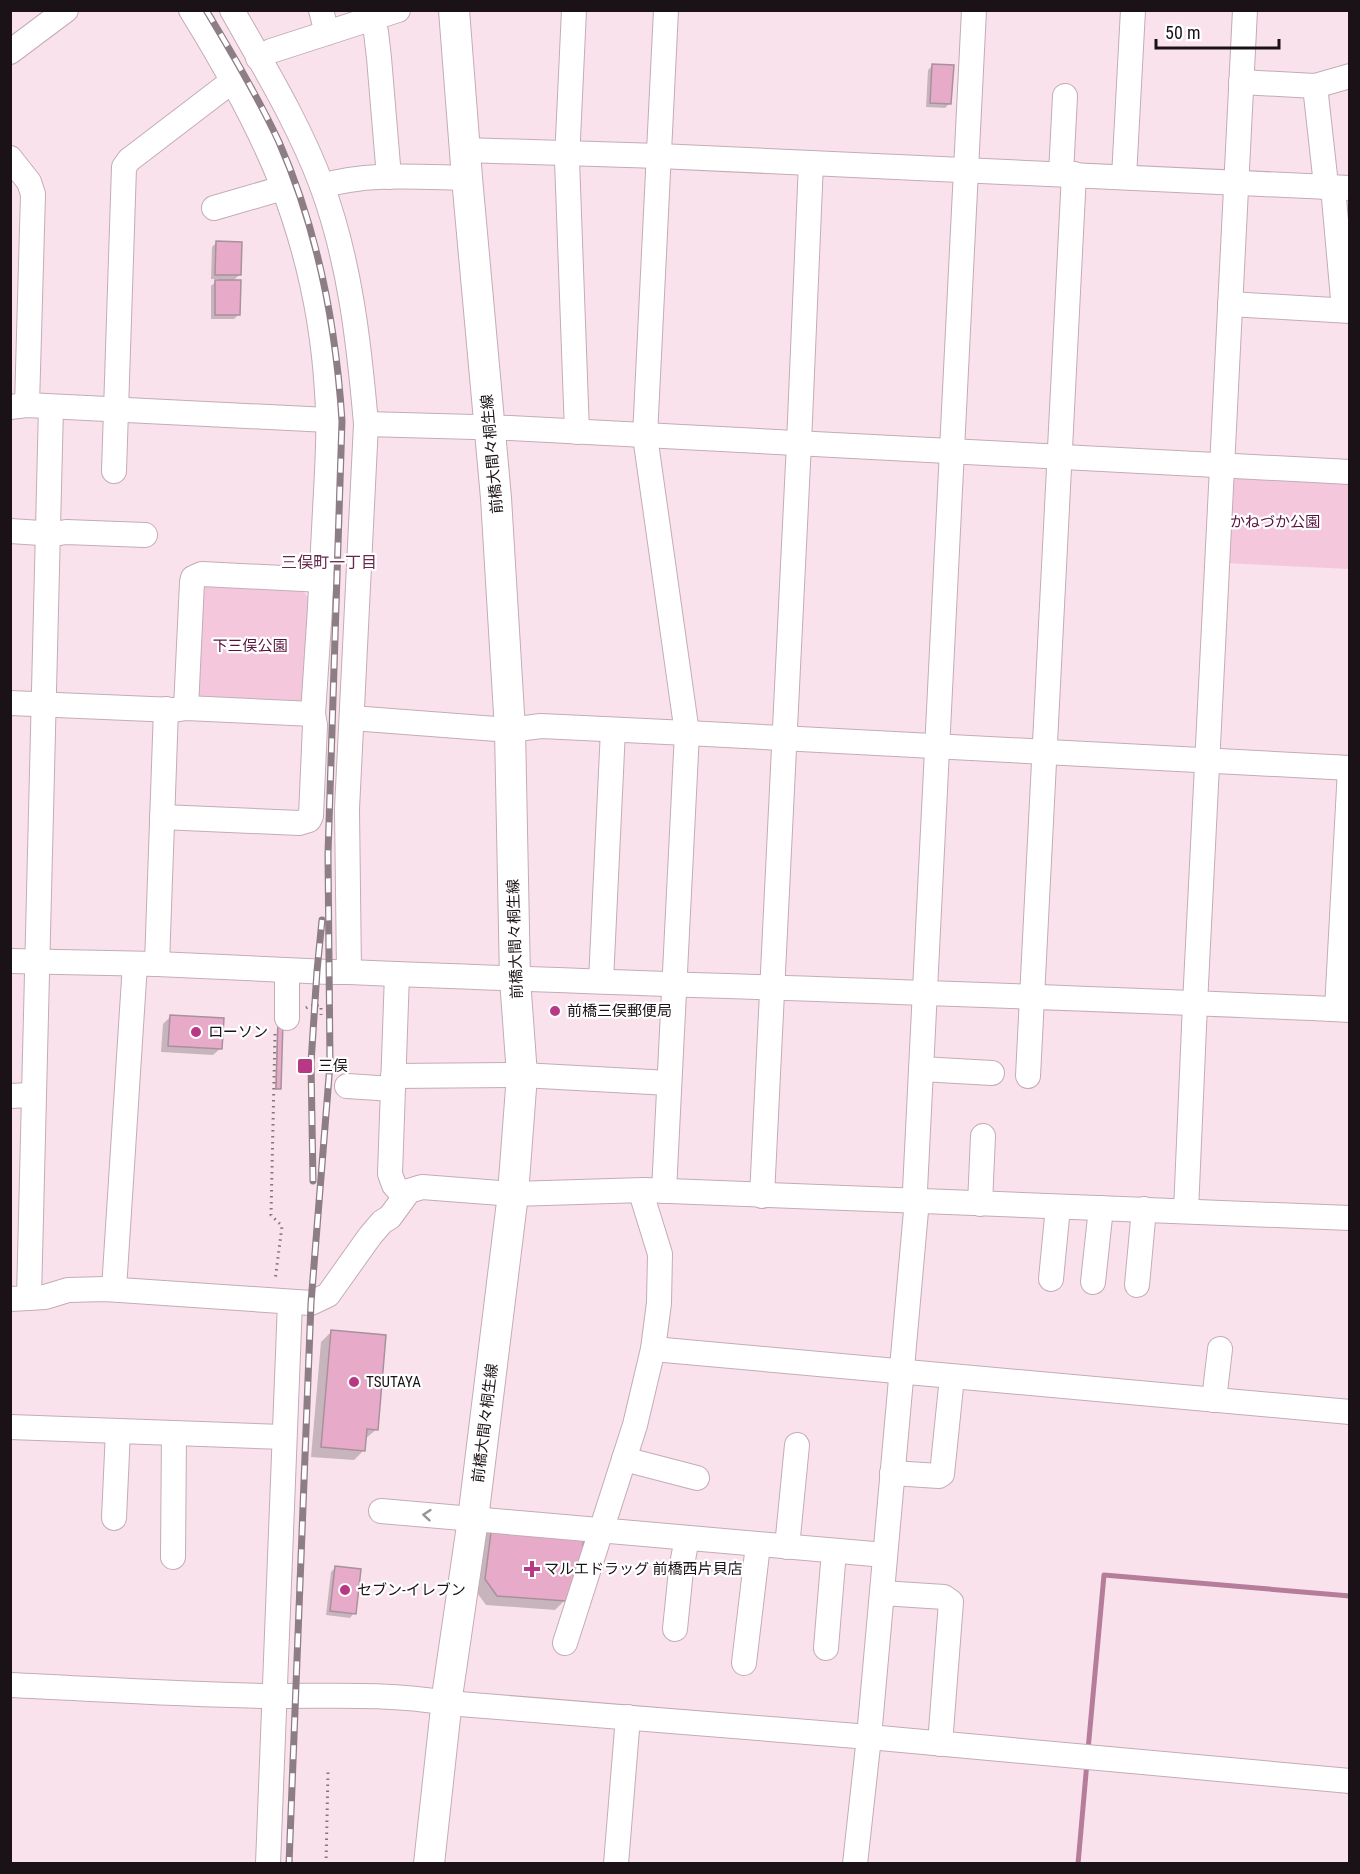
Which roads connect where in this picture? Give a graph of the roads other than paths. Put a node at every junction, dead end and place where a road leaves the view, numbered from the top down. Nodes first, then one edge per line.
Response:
1 (66, 10) edge
2 (191, 10) edge
3 (232, 10) edge
4 (398, 10) edge
5 (454, 10) edge
6 (574, 10) edge
7 (666, 10) edge
8 (974, 10) edge
9 (1132, 10) edge
10 (1245, 10) edge
11 (372, 19) junction
12 (324, 22) edge
13 (14, 43) edge
14 (258, 58) junction
15 (1350, 76) edge
16 (1241, 81) junction
17 (231, 82) junction
18 (1315, 86) junction
19 (1065, 96) dead end
20 (567, 153) junction
21 (659, 156) junction
22 (10, 158) edge
23 (811, 163) junction
24 (466, 164) junction
25 (967, 170) junction
26 (1068, 174) junction
27 (389, 177) junction
28 (1125, 177) junction
29 (1236, 183) junction
30 (322, 186) junction
31 (1336, 187) edge
32 (283, 188) junction
33 (214, 208) dead end
34 (1230, 304) junction
35 (1347, 310) edge
36 (19, 406) edge
37 (51, 407) junction
38 (116, 410) junction
39 (328, 420) junction
40 (366, 424) junction
41 (489, 428) junction
42 (577, 432) junction
43 (645, 436) junction
44 (799, 444) junction
45 (952, 452) junction
46 (1059, 456) junction
47 (1223, 465) junction
48 (114, 471) dead end
49 (1350, 472) edge
50 (10, 531) edge
51 (48, 535) junction
52 (145, 535) dead end
53 (322, 580) junction
54 (10, 703) edge
55 (44, 705) junction
56 (176, 709) junction
57 (314, 714) junction
58 (352, 718) junction
59 (510, 730) junction
60 (613, 730) junction
61 (687, 733) junction
62 (784, 739) junction
63 (937, 747) junction
64 (1045, 752) junction
65 (1208, 760) junction
66 (1350, 769) edge
67 (162, 817) junction
68 (10, 961) edge
69 (38, 962) junction
70 (146, 964) junction
71 (349, 972) junction
72 (397, 974) junction
73 (287, 979) dead end
74 (515, 979) junction
75 (601, 981) junction
76 (674, 983) junction
77 (771, 987) junction
78 (925, 993) junction
79 (1033, 996) junction
80 (1195, 1004) junction
81 (1343, 1010) edge
82 (281, 1023) road end
83 (921, 1068) junction
84 (992, 1073) dead end
85 (522, 1074) junction
86 (1028, 1076) dead end
87 (393, 1082) junction
88 (669, 1083) junction
89 (346, 1086) dead end
90 (22, 1097) edge
91 (983, 1136) dead end
92 (654, 1191) junction
93 (513, 1194) junction
94 (405, 1196) junction
95 (762, 1196) junction
96 (915, 1202) junction
97 (980, 1204) junction
98 (1058, 1207) junction
99 (1101, 1208) junction
100 (1144, 1209) junction
101 (1186, 1211) junction
102 (1350, 1218) edge
103 (1051, 1279) dead end
104 (1093, 1282) dead end
105 (1137, 1285) dead end
106 (114, 1289) junction
107 (20, 1298) edge
108 (282, 1301) junction
109 (652, 1349) junction
110 (1220, 1349) dead end
111 (901, 1372) junction
112 (952, 1377) junction
113 (1214, 1400) junction
114 (1350, 1412) edge
115 (10, 1427) edge
116 (118, 1431) junction
117 (174, 1433) junction
118 (284, 1437) junction
119 (797, 1445) dead end
120 (624, 1459) junction
121 (892, 1473) junction
122 (697, 1478) dead end
123 (381, 1511) dead end
124 (114, 1518) dead end
125 (473, 1519) junction
126 (601, 1529) junction
127 (687, 1538) junction
128 (758, 1545) junction
129 (787, 1547) junction
130 (834, 1551) junction
131 (885, 1555) junction
132 (173, 1557) dead end
133 (882, 1593) junction
134 (675, 1629) dead end
135 (565, 1643) dead end
136 (826, 1647) dead end
137 (744, 1663) dead end
138 (10, 1685) edge
139 (275, 1696) junction
140 (447, 1703) junction
141 (628, 1718) junction
142 (869, 1737) junction
143 (940, 1744) junction
144 (1350, 1781) edge
145 (434, 1862) edge
146 (268, 1863) edge
147 (616, 1863) edge
148 (855, 1863) edge

1 - 13 street
2 - 17 street
3 - 14 street
4 - 11 street
5 - 24 main road, 前橋大間々桐生線
6 - 20 street
7 - 21 street
8 - 25 street
9 - 28 street
10 - 16 street
11 - 12 street
11 - 27 street
12 - 14 street
14 - 30 street
15 - 18 street
16 - 18 street
16 - 29 street
17 - 32 street
17 - 38 street
18 - 31 street
19 - 26 street
20 - 21 street
20 - 24 street
20 - 42 street
21 - 23 street
21 - 43 street
22 - 36 street
23 - 25 street
23 - 44 street
24 - 27 street
24 - 41 main road, 前橋大間々桐生線
25 - 26 street
25 - 45 street
26 - 28 street
26 - 46 street
27 - 30 street
28 - 29 street
29 - 31 street
29 - 34 street
30 - 40 street
31 - 35 street
32 - 33 street
32 - 39 street
34 - 35 street
34 - 47 street
36 - 37 street
37 - 38 street
37 - 51 street
38 - 39 street
38 - 48 street
39 - 53 street
40 - 41 street
40 - 58 street
41 - 42 street
41 - 59 main road, 前橋大間々桐生線
42 - 43 street
43 - 44 street
43 - 61 street
44 - 45 street
44 - 62 street
45 - 46 street
45 - 63 street
46 - 47 street
46 - 64 street
47 - 49 street
47 - 65 street
50 - 51 street
51 - 52 street
51 - 55 street
53 - 56 street
53 - 57 street
54 - 55 street
55 - 56 street
55 - 69 street
56 - 57 street
56 - 67 street
57 - 67 street
58 - 59 street
58 - 71 street
59 - 60 street
59 - 74 main road, 前橋大間々桐生線
60 - 61 street
60 - 75 street
61 - 62 street
61 - 76 street
62 - 63 street
62 - 77 street
63 - 64 street
63 - 78 street
64 - 65 street
64 - 79 street
65 - 66 street
65 - 80 street
66 - 81 street
67 - 70 street
68 - 69 street
69 - 70 street
69 - 90 street
70 - 71 street
70 - 106 street
71 - 72 street
72 - 74 street
72 - 87 street
73 - 82 street
74 - 75 street
74 - 85 main road, 前橋大間々桐生線
75 - 76 street
76 - 77 street
76 - 88 street
77 - 78 street
77 - 95 street
78 - 79 street
78 - 83 street
79 - 80 street
79 - 86 street
80 - 81 street
80 - 101 street
83 - 84 street
83 - 96 street
85 - 87 street
85 - 88 street
85 - 93 main road, 前橋大間々桐生線
87 - 89 street
87 - 94 street
88 - 92 street
90 - 107 street
91 - 97 street
92 - 93 street
92 - 95 street
92 - 109 street
93 - 94 street
93 - 125 main road, 前橋大間々桐生線
94 - 108 street
95 - 96 street
96 - 97 street
96 - 111 street
97 - 98 street
98 - 99 street
98 - 103 street
99 - 100 street
99 - 104 street
100 - 101 street
100 - 105 street
101 - 102 street
106 - 107 street
106 - 108 street
108 - 118 street
109 - 111 street
109 - 120 street
110 - 113 street
111 - 112 street
111 - 121 street
112 - 113 street
112 - 121 street
113 - 114 street
115 - 116 street
116 - 117 street
116 - 124 street
117 - 118 street
117 - 132 street
118 - 139 street
119 - 129 street
120 - 122 street
120 - 126 street
121 - 131 street
125 -> 123 street
125 - 126 street
125 - 140 main road, 前橋大間々桐生線
126 - 127 street
126 - 135 street
127 - 128 street
127 - 134 street
128 - 129 street
128 - 137 street
129 - 130 street
130 - 131 street
130 - 136 street
131 - 133 street
133 - 142 street
133 - 143 street
138 - 139 street
139 - 140 street
139 - 146 street
140 - 141 street
140 - 145 main road, 前橋大間々桐生線
141 - 142 street
141 - 147 street
142 - 143 street
142 - 148 street
143 - 144 street

